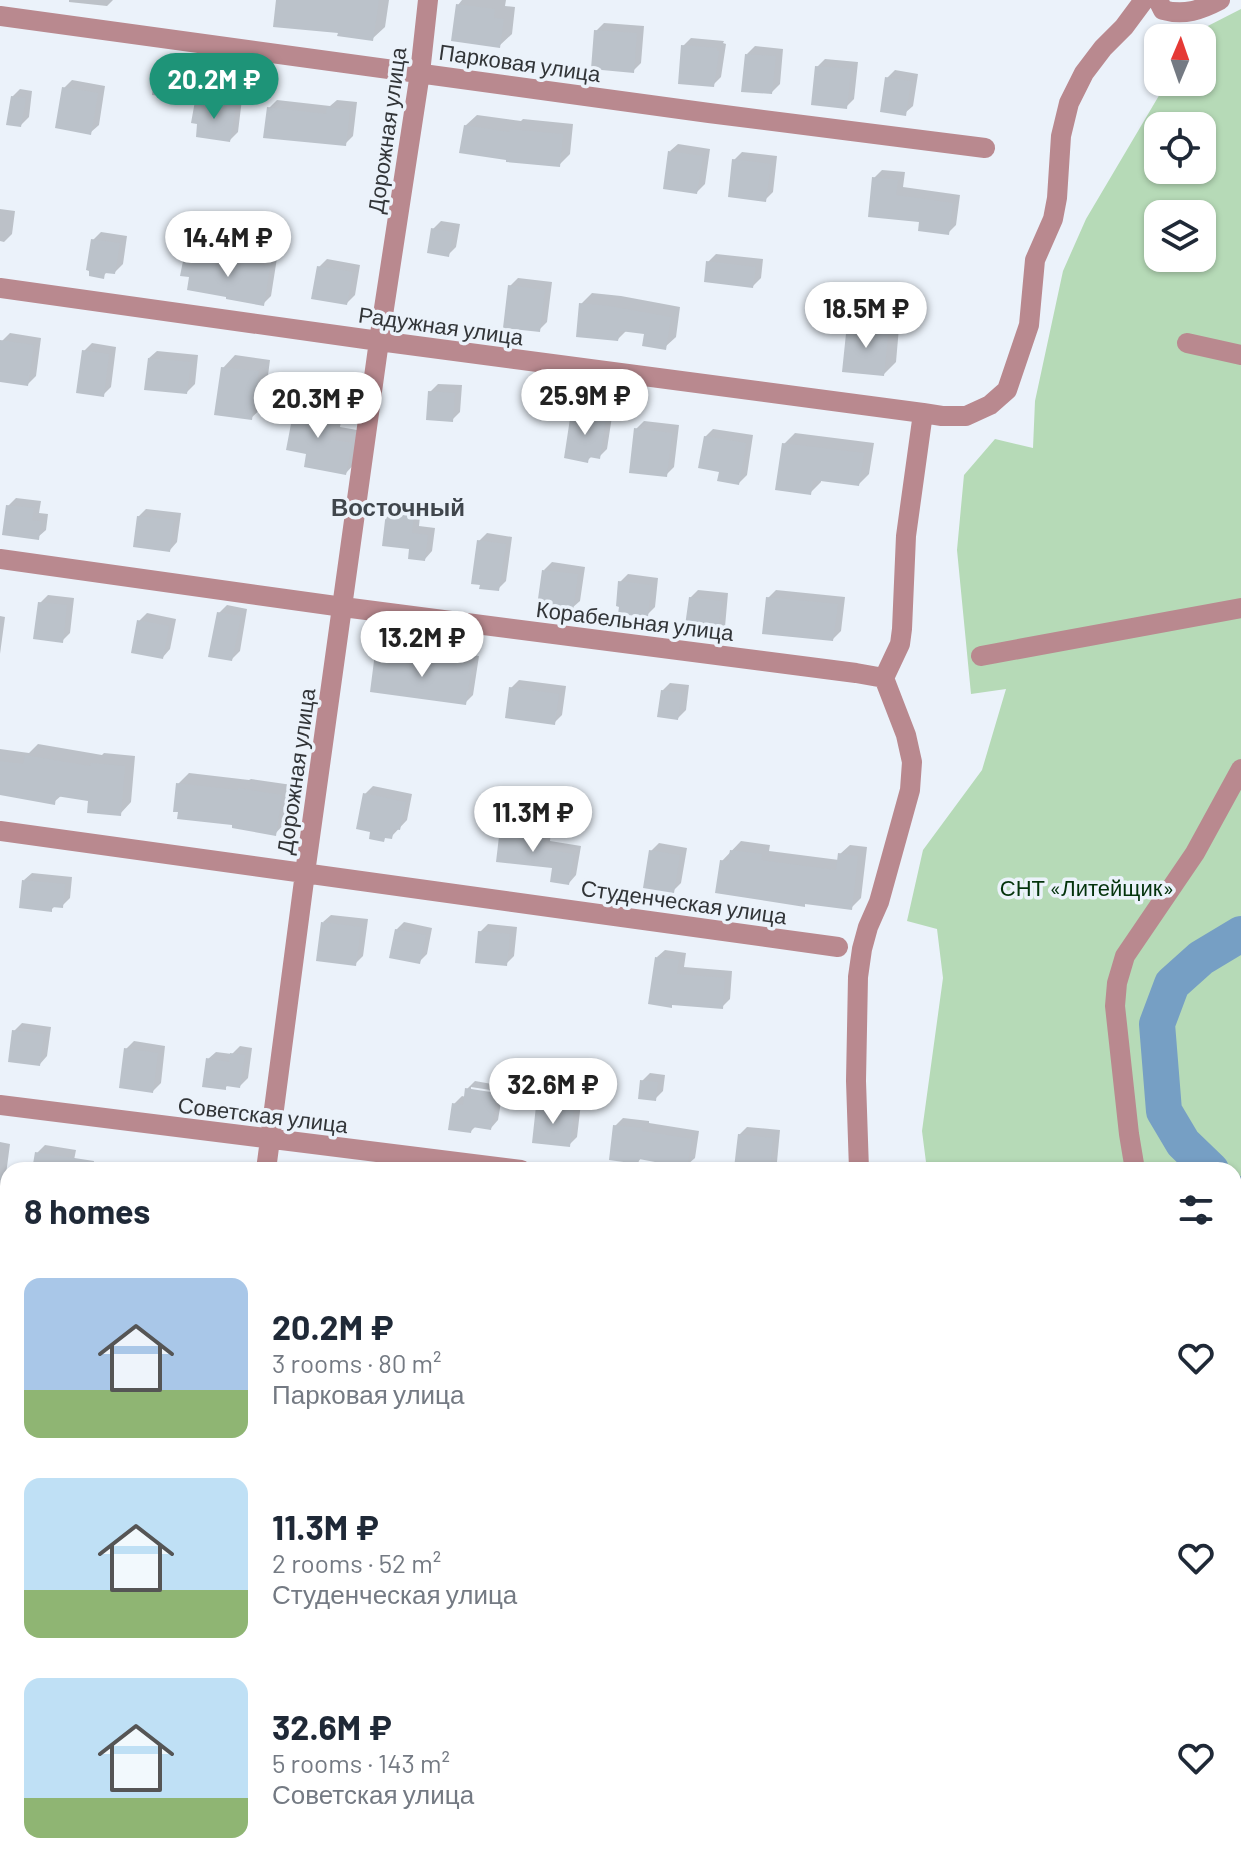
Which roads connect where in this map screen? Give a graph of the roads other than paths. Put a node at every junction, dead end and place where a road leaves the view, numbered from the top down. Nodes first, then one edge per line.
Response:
1 (428, 0) edge
2 (1144, 0) edge
3 (1158, 0) edge
4 (1220, 0) edge
5 (0, 16) edge
6 (420, 73) junction
7 (985, 148) dead end
8 (0, 288) edge
9 (379, 341) junction
10 (1187, 343) dead end
11 (1241, 355) edge
12 (923, 413) junction
13 (0, 559) edge
14 (343, 607) junction
15 (1241, 608) edge
16 (981, 656) dead end
17 (884, 678) junction
18 (1241, 769) edge
19 (0, 831) edge
20 (305, 873) junction
21 (838, 947) dead end
22 (0, 1105) edge
23 (271, 1140) junction
24 (267, 1162) edge
25 (454, 1162) edge
26 (859, 1162) edge
27 (1134, 1162) edge

1 - 6 street, Дорожная улица
2 - 12 street, Радужная улица
3 - 4 street
5 - 6 street, Парковая улица
6 - 7 street, Парковая улица
6 - 9 street, Дорожная улица
8 - 9 street, Радужная улица
9 - 12 street, Радужная улица
9 - 14 street, Дорожная улица
10 - 11 street
12 - 17 street
13 - 14 street, Корабельная улица
14 - 17 street, Корабельная улица
14 - 20 street, Дорожная улица
15 - 16 street
17 - 26 street
18 - 27 street
19 - 20 street, Студенческая улица
20 - 21 street, Студенческая улица
20 - 23 street, Дорожная улица
22 - 23 street, Советская улица
23 - 24 street, Дорожная улица
23 - 25 street, Советская улица

